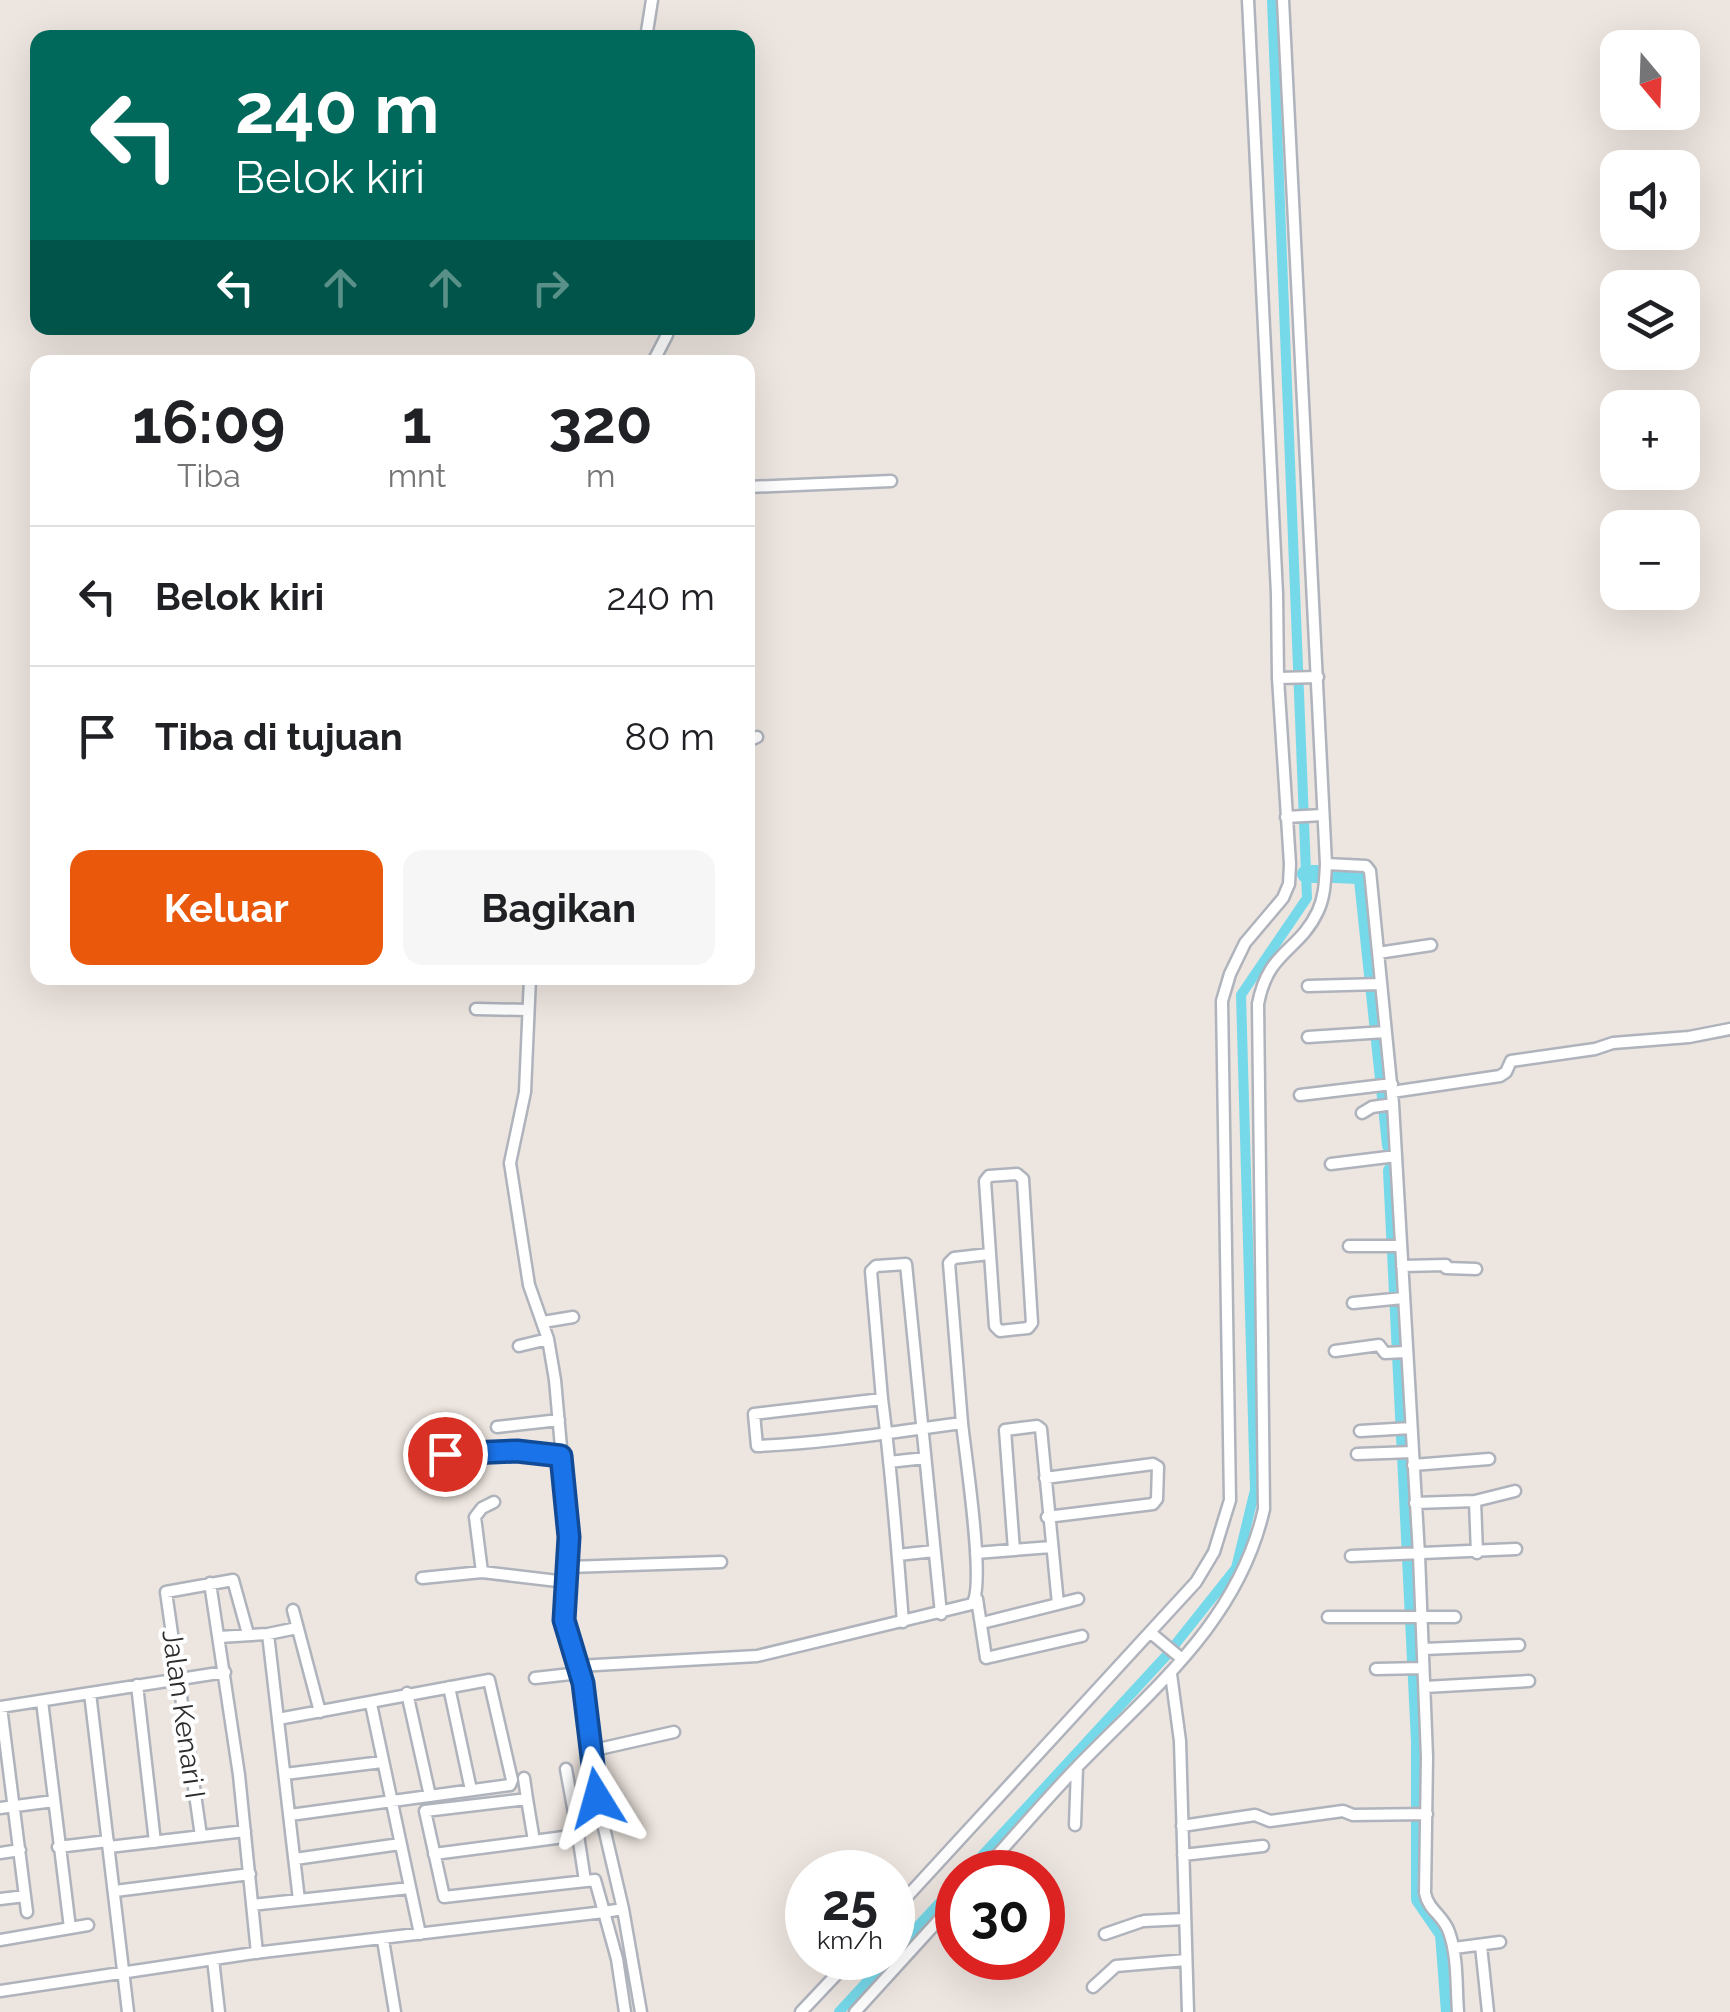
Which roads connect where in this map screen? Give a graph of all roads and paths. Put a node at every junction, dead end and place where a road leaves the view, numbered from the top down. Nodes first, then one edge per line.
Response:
1 (652, 0) edge
2 (1248, 0) edge
3 (1284, 0) edge
4 (647, 30) edge
5 (891, 481) dead end
6 (755, 487) edge
7 (1316, 677) junction
8 (1280, 678) junction
9 (1318, 815) junction
10 (1291, 817) junction
11 (1326, 864) junction
12 (1432, 945) dead end
13 (1378, 952) junction
14 (1377, 984) junction
15 (530, 985) edge
16 (1308, 986) dead end
17 (476, 1009) dead end
18 (528, 1010) junction
19 (1730, 1030) edge
20 (1381, 1032) junction
21 (1308, 1037) dead end
22 (1388, 1086) junction
23 (1300, 1096) dead end
24 (1388, 1105) junction
25 (1362, 1113) dead end
26 (1393, 1157) junction
27 (1331, 1164) dead end
28 (1349, 1246) dead end
29 (1397, 1246) junction
30 (989, 1254) junction
31 (1402, 1266) junction
32 (1476, 1269) dead end
33 (1400, 1299) junction
34 (1353, 1303) dead end
35 (573, 1317) dead end
36 (543, 1322) junction
37 (548, 1338) junction
38 (519, 1346) dead end
39 (1334, 1352) dead end
40 (1403, 1352) junction
41 (882, 1399) junction
42 (559, 1420) junction
43 (962, 1422) junction
44 (497, 1427) dead end
45 (922, 1428) junction
46 (1407, 1428) junction
47 (1360, 1431) dead end
48 (886, 1433) junction
49 (1408, 1451) junction
50 (445, 1454) dead end
51 (1357, 1454) dead end
52 (561, 1456) junction
53 (925, 1458) junction
54 (1489, 1459) dead end
55 (889, 1462) junction
56 (1413, 1465) junction
57 (1045, 1478) junction
58 (1516, 1491) dead end
59 (1475, 1501) junction
60 (494, 1502) dead end
61 (1415, 1503) junction
62 (1047, 1517) junction
63 (1050, 1547) junction
64 (1516, 1549) dead end
65 (1014, 1550) junction
66 (934, 1552) junction
67 (1477, 1553) junction
68 (976, 1554) junction
69 (1415, 1555) junction
70 (898, 1556) junction
71 (1351, 1556) dead end
72 (721, 1562) dead end
73 (568, 1567) junction
74 (482, 1572) junction
75 (422, 1578) dead end
76 (566, 1582) junction
77 (210, 1583) junction
78 (977, 1598) junction
79 (1078, 1599) dead end
80 (1058, 1604) junction
81 (293, 1610) dead end
82 (940, 1614) junction
83 (1416, 1616) junction
84 (1328, 1617) dead end
85 (1455, 1617) dead end
86 (903, 1622) junction
87 (982, 1623) junction
88 (297, 1628) junction
89 (248, 1634) junction
90 (268, 1634) junction
91 (1082, 1636) dead end
92 (1155, 1636) junction
93 (219, 1637) junction
94 (1519, 1645) dead end
95 (1424, 1650) junction
96 (1180, 1658) junction
97 (1419, 1668) junction
98 (579, 1669) junction
99 (1376, 1669) dead end
100 (225, 1672) junction
101 (1170, 1674) junction
102 (535, 1678) dead end
103 (181, 1679) junction
104 (1529, 1681) dead end
105 (137, 1685) junction
106 (450, 1687) junction
107 (1424, 1687) junction
108 (90, 1693) junction
109 (408, 1693) junction
110 (42, 1701) junction
111 (371, 1704) junction
112 (1, 1707) edge
113 (320, 1712) junction
114 (278, 1719) junction
115 (674, 1732) dead end
116 (590, 1752) junction
117 (4, 1760) edge
118 (382, 1762) junction
119 (1077, 1767) junction
120 (566, 1769) dead end
121 (286, 1774) junction
122 (524, 1778) dead end
123 (471, 1790) junction
124 (430, 1796) junction
125 (527, 1800) junction
126 (54, 1801) junction
127 (392, 1802) junction
128 (14, 1806) junction
129 (0, 1808) edge
130 (1424, 1814) junction
131 (290, 1815) junction
132 (1075, 1825) dead end
133 (1182, 1826) junction
134 (245, 1831) junction
135 (578, 1835) junction
136 (201, 1836) junction
137 (534, 1841) junction
138 (156, 1842) junction
139 (108, 1844) junction
140 (400, 1844) junction
141 (1263, 1846) dead end
142 (58, 1847) junction
143 (20, 1850) junction
144 (1002, 1850) edge
145 (0, 1853) edge
146 (434, 1854) junction
147 (1183, 1855) junction
148 (295, 1859) junction
149 (250, 1874) junction
150 (585, 1881) junction
151 (410, 1888) junction
152 (915, 1890) edge
153 (115, 1892) junction
154 (25, 1896) junction
155 (0, 1899) edge
156 (300, 1900) junction
157 (252, 1905) junction
158 (623, 1908) junction
159 (27, 1912) dead end
160 (604, 1912) junction
161 (1186, 1919) junction
162 (935, 1924) edge
163 (88, 1926) dead end
164 (70, 1928) junction
165 (420, 1934) junction
166 (1105, 1934) dead end
167 (0, 1940) edge
168 (382, 1940) junction
169 (1500, 1942) dead end
170 (1481, 1946) junction
171 (1454, 1948) junction
172 (257, 1953) junction
173 (213, 1959) junction
174 (1186, 1960) junction
175 (125, 1972) junction
176 (831, 1980) edge
177 (1093, 1987) dead end
178 (0, 1991) edge
179 (219, 2011) edge
180 (128, 2012) edge
181 (211, 2012) edge
182 (396, 2012) edge
183 (625, 2012) edge
184 (641, 2012) edge
185 (801, 2012) edge
186 (855, 2012) edge
187 (1188, 2012) edge
188 (1458, 2012) edge
189 (1488, 2012) edge

1 - 4 street
2 - 8 street
3 - 7 street
5 - 6 street
7 - 8 street
7 - 9 street
8 - 10 street
9 - 10 street
9 - 11 street
10 - 92 street
11 - 13 street
11 - 96 street
12 - 13 street
13 - 14 street
14 - 16 street
14 - 20 street
15 - 18 street
17 - 18 street
18 - 36 street
19 - 22 street
20 - 21 street
20 - 22 street
22 - 23 street
22 - 24 street
24 - 25 street
24 - 26 street
26 - 27 street
26 - 29 street
28 - 29 street
29 - 31 street
30 - 30 street
30 - 43 street
31 - 32 street
31 - 33 street
33 - 34 street
33 - 40 street
35 - 36 street
36 - 37 street
37 - 38 street
37 - 42 street
39 - 40 street
40 - 46 street
41 - 45 street
41 - 48 street
41 - 48 street
42 - 44 street
42 - 52 street
43 - 45 street
43 - 68 street
45 - 48 street
45 - 53 street
46 - 47 street
46 - 49 street
48 - 55 street
49 - 51 street
49 - 56 street
50 - 52 street
52 - 73 street
53 - 55 street
53 - 66 street
54 - 56 street
55 - 70 street
56 - 61 street
57 - 62 street
57 - 62 street
57 - 65 street
58 - 59 street
59 - 61 street
59 - 67 street
60 - 74 street
61 - 69 street
62 - 63 street
63 - 65 street
63 - 80 street
64 - 67 street
65 - 68 street
66 - 70 street
66 - 82 street
67 - 69 street
68 - 78 street
69 - 71 street
69 - 83 street
70 - 86 street
72 - 73 street
73 - 76 street
74 - 75 street
74 - 76 street
76 - 98 street
77 - 89 street
77 - 93 street
77 - 103 street, Jalan Kenari I
78 - 82 street
78 - 87 street
79 - 80 street
80 - 87 street
81 - 88 street
82 - 86 street
83 - 84 street
83 - 85 street
83 - 95 street
86 - 98 street
87 - 91 street
88 - 90 street
88 - 113 street
89 - 90 street
89 - 93 street
90 - 114 street
92 - 96 street
92 - 152 street
93 - 100 street
94 - 95 street
95 - 97 street
96 - 101 street
97 - 99 street
97 - 107 street
98 - 102 street
98 - 116 street
100 - 103 street
100 - 134 street
101 - 119 street
101 - 133 street
103 - 105 street
103 - 136 street, Jalan Kenari I
104 - 107 street
105 - 108 street
105 - 138 street
106 - 109 street
106 - 123 street
106 - 123 street
107 - 130 street
108 - 110 street
108 - 139 street
109 - 111 street
109 - 124 street
110 - 112 street
110 - 126 street
111 - 113 street
111 - 118 street
112 - 117 street
113 - 114 street
114 - 121 street
115 - 116 street
116 - 158 street
117 - 128 street
118 - 121 street
118 - 127 street
119 - 132 street
119 - 144 street
120 - 135 street
121 - 131 street
122 - 125 street
123 - 124 street
124 - 127 street
125 - 137 street
125 - 146 street
126 - 128 street
126 - 142 street
127 - 131 street
127 - 140 street
128 - 129 street
128 - 143 street
130 - 133 street
130 - 171 street
131 - 148 street
133 - 147 street
134 - 136 street
134 - 149 street
135 - 137 street
135 - 150 street
136 - 138 street
137 - 146 street
138 - 139 street
139 - 142 street
139 - 153 street
140 - 148 street
140 - 151 street
141 - 147 street
142 - 164 street
143 - 145 street
143 - 154 street
146 - 150 street
147 - 161 street
148 - 156 street
149 - 153 street
149 - 157 street
150 - 160 street
151 - 156 street
151 - 165 street
153 - 175 street
154 - 155 street
154 - 159 street
156 - 157 street
157 - 172 street
158 - 160 street
158 - 184 street
160 - 165 street
160 - 183 street
161 - 166 street
161 - 174 street
162 - 186 street
163 - 164 street
164 - 167 street
165 - 168 street
168 - 172 street
168 - 182 street
169 - 170 street
170 - 171 street
170 - 189 street
171 - 188 street
172 - 173 street
173 - 175 street
173 - 179 street
174 - 177 street
174 - 187 street
175 - 178 street
175 - 180 street
176 - 185 street
179 - 181 street

